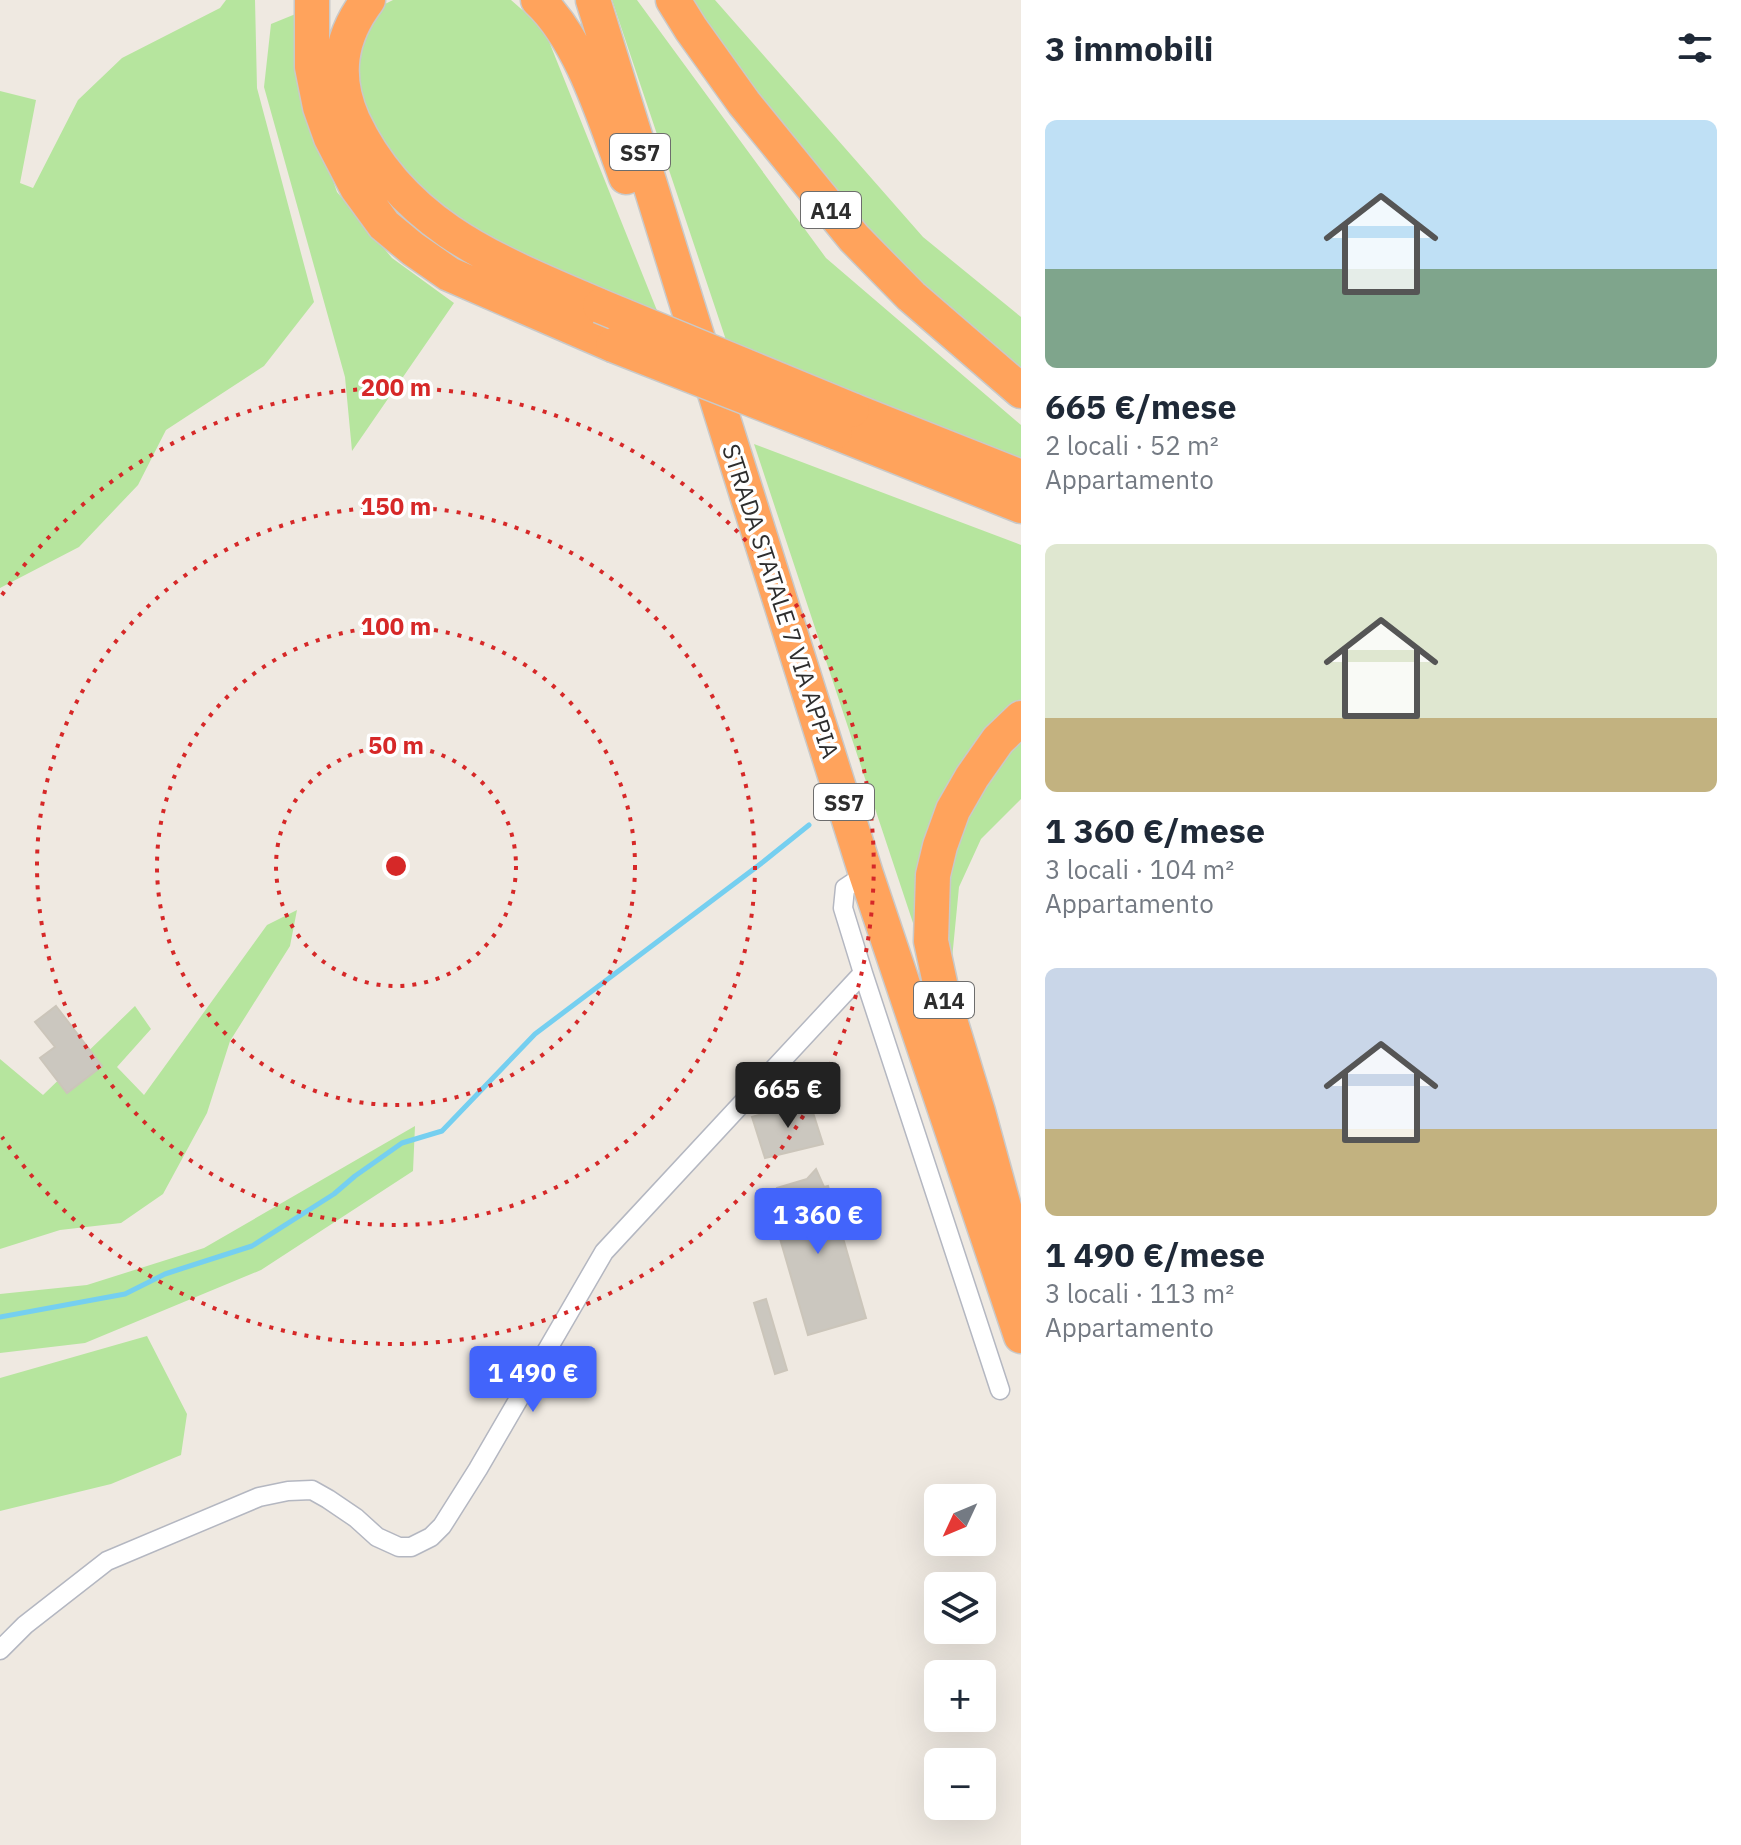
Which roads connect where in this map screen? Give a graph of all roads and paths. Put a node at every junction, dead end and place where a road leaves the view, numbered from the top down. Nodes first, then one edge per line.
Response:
1 (312, 0) edge
2 (368, 0) edge
3 (538, 0) edge
4 (593, 0) edge
5 (673, 0) edge
6 (687, 304) junction
7 (1021, 391) edge
8 (844, 421) junction
9 (1021, 477) edge
10 (1021, 506) edge
11 (1021, 718) edge
12 (866, 874) junction
13 (863, 973) junction
14 (1008, 1298) junction
15 (1021, 1336) edge
16 (1000, 1390) dead end
17 (0, 1650) edge

1 - 8 highway, bridge
2 - 8 highway, bridge
3 - 6 highway
4 - 6 highway, STRADA STATALE 7 VIA APPIA / SS7
5 - 7 highway, A14
6 - 12 highway, STRADA STATALE 7 VIA APPIA / SS7
8 - 9 highway
8 - 10 highway
11 - 14 highway, A14
12 - 13 street
12 - 14 highway, STRADA STATALE 7 VIA APPIA / SS7
13 - 16 street
13 - 17 street
14 - 15 highway, STRADA STATALE 7 VIA APPIA / SS7

